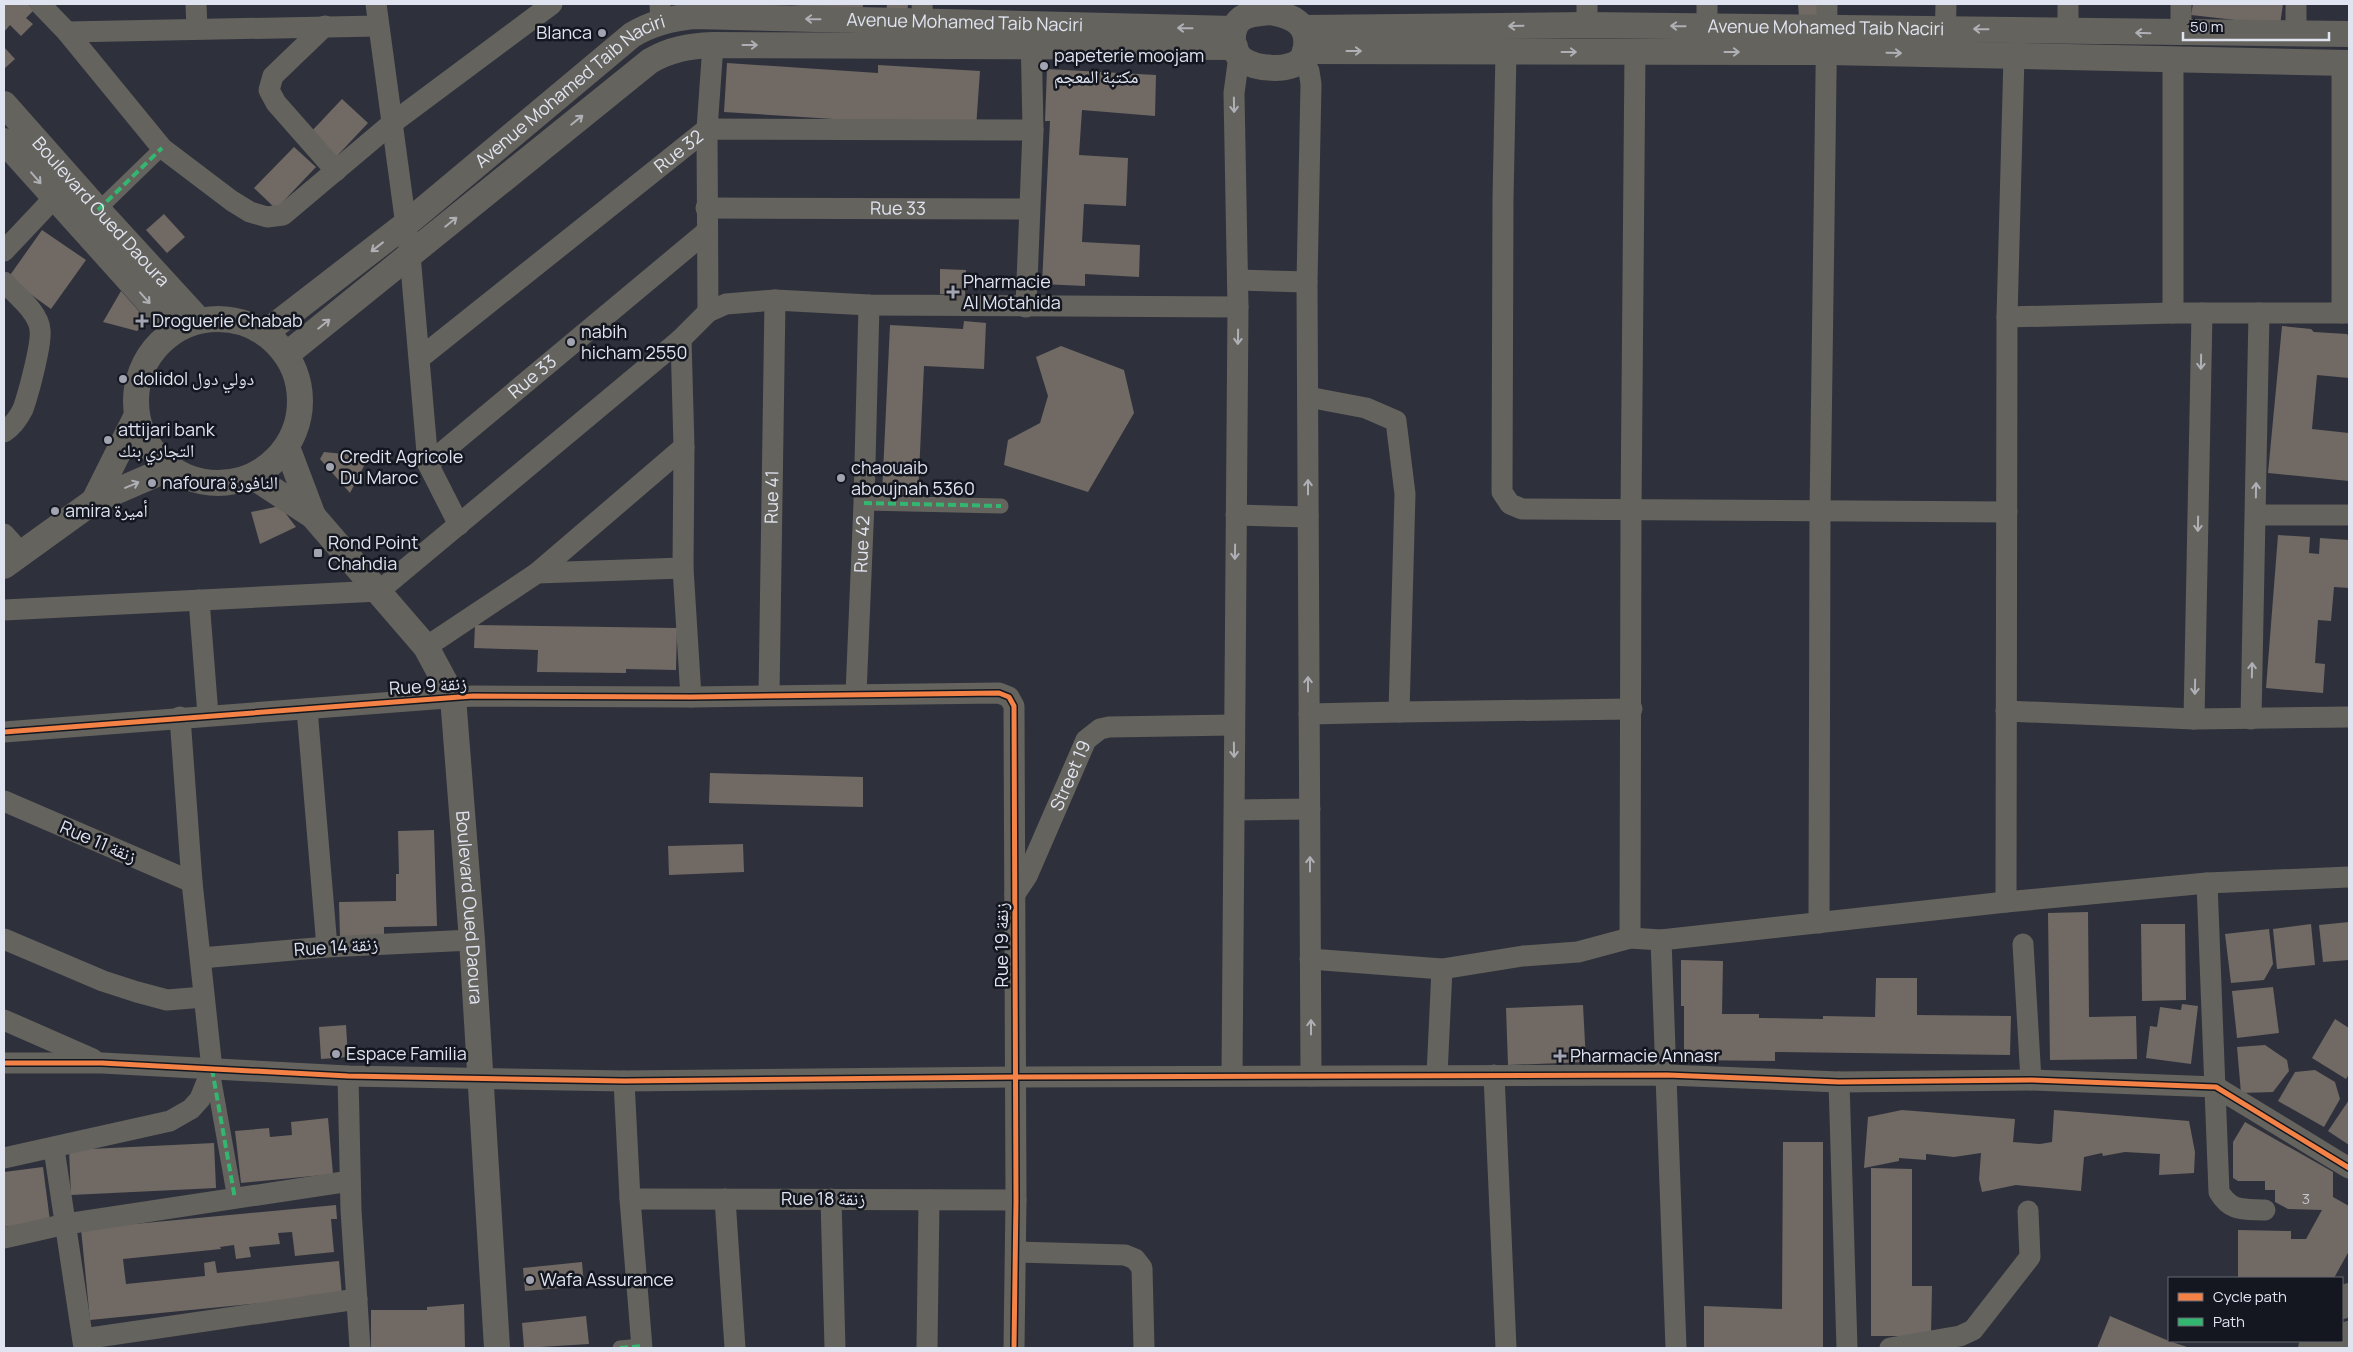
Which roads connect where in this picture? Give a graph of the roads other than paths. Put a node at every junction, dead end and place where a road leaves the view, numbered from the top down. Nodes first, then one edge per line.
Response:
1 (40, 4) edge
2 (196, 4) edge
3 (376, 4) edge
4 (552, 4) edge
5 (2068, 4) edge
6 (2181, 4) edge
7 (2296, 4) edge
8 (660, 13) edge
9 (922, 13) edge
10 (1587, 14) edge
11 (1707, 15) edge
12 (1945, 16) edge
13 (325, 26) junction
14 (378, 26) junction
15 (1827, 28) edge
16 (197, 29) junction
17 (2068, 30) junction
18 (67, 32) junction
19 (1237, 32) edge
20 (1301, 33) edge
21 (2181, 34) junction
22 (2296, 34) junction
23 (2349, 34) edge
24 (1031, 35) junction
25 (713, 45) junction
26 (1506, 52) junction
27 (1635, 52) junction
28 (1944, 54) junction
29 (2014, 56) junction
30 (2173, 61) junction
31 (2346, 63) edge
32 (4, 104) edge
33 (391, 124) junction
34 (707, 129) junction
35 (1033, 130) junction
36 (4, 141) edge
37 (162, 148) junction
38 (336, 171) junction
39 (54, 198) junction
40 (706, 208) junction
41 (1029, 208) junction
42 (98, 210) junction
43 (406, 224) junction
44 (706, 232) junction
45 (4, 251) edge
46 (410, 255) junction
47 (1238, 280) junction
48 (4, 282) edge
49 (1307, 282) junction
50 (775, 300) junction
51 (869, 305) junction
52 (1026, 307) junction
53 (1238, 308) junction
54 (708, 312) junction
55 (2173, 313) junction
56 (2202, 313) junction
57 (2259, 313) junction
58 (2346, 313) edge
59 (2007, 317) junction
60 (199, 320) junction
61 (174, 330) junction
62 (266, 333) junction
63 (681, 339) junction
64 (286, 355) junction
65 (420, 358) junction
66 (1308, 397) junction
67 (136, 416) junction
68 (4, 432) edge
69 (287, 447) junction
70 (684, 447) junction
71 (428, 464) junction
72 (170, 468) junction
73 (252, 476) junction
74 (94, 501) junction
75 (864, 502) junction
76 (1002, 506) dead end
77 (1631, 510) junction
78 (1820, 512) junction
79 (2007, 512) junction
80 (1236, 515) junction
81 (2256, 515) junction
82 (2349, 515) edge
83 (313, 516) junction
84 (1308, 517) junction
85 (459, 525) junction
86 (9, 551) edge
87 (683, 568) junction
88 (537, 574) junction
89 (379, 591) junction
90 (199, 600) junction
91 (4, 610) edge
92 (426, 647) junction
93 (856, 694) junction
94 (770, 696) junction
95 (453, 697) junction
96 (691, 697) junction
97 (306, 709) junction
98 (1632, 709) junction
99 (2006, 711) junction
100 (1398, 712) junction
101 (1308, 714) junction
102 (208, 715) junction
103 (180, 717) junction
104 (2349, 717) edge
105 (2194, 719) junction
106 (2251, 719) junction
107 (1234, 725) junction
108 (4, 732) edge
109 (4, 801) edge
110 (1310, 809) junction
111 (1235, 810) junction
112 (2349, 876) edge
113 (192, 882) junction
114 (2207, 882) junction
115 (1015, 894) junction
116 (2006, 902) junction
117 (1819, 923) junction
118 (1630, 938) junction
119 (4, 939) edge
120 (472, 940) junction
121 (1661, 940) junction
122 (2023, 944) dead end
123 (327, 947) junction
124 (201, 958) junction
125 (1310, 959) junction
126 (1442, 969) junction
127 (204, 997) junction
128 (4, 1020) edge
129 (4, 1063) edge
130 (102, 1063) junction
131 (212, 1069) junction
132 (1232, 1075) junction
133 (1437, 1075) junction
134 (1494, 1075) junction
135 (1667, 1075) junction
136 (348, 1076) junction
137 (1016, 1076) junction
138 (1311, 1076) junction
139 (481, 1079) junction
140 (2031, 1080) junction
141 (624, 1081) junction
142 (1839, 1082) junction
143 (2216, 1087) junction
144 (54, 1149) junction
145 (4, 1158) edge
146 (2349, 1168) edge
147 (350, 1181) junction
148 (235, 1199) junction
149 (630, 1199) junction
150 (725, 1199) junction
151 (831, 1199) junction
152 (929, 1200) junction
153 (1016, 1200) junction
154 (2265, 1210) dead end
155 (2028, 1211) dead end
156 (66, 1224) junction
157 (4, 1238) edge
158 (1016, 1252) junction
159 (357, 1299) junction
160 (83, 1343) edge
161 (642, 1347) edge
162 (360, 1348) edge
163 (497, 1348) edge
164 (620, 1348) edge
165 (735, 1348) edge
166 (835, 1348) edge
167 (927, 1348) edge
168 (1014, 1348) edge
169 (1144, 1348) edge
170 (1506, 1348) edge
171 (1676, 1348) edge
172 (1847, 1348) edge
173 (1890, 1348) edge

1 - 18 street
2 - 16 street
3 - 14 street
4 - 33 street
5 - 17 street
6 - 21 street
7 - 22 street
9 -> 8 street, Avenue Mohamed Taib Naciri
8 - 43 street, Avenue Mohamed Taib Naciri
9 - 24 street, Avenue Mohamed Taib Naciri
11 -> 10 street, Avenue Mohamed Taib Naciri
10 -> 20 street, Avenue Mohamed Taib Naciri
11 - 15 street, Avenue Mohamed Taib Naciri
12 - 15 street, Avenue Mohamed Taib Naciri
17 -> 12 street, Avenue Mohamed Taib Naciri
12 - 28 street
13 - 14 street
13 - 16 street
13 - 38 street
14 - 33 street
27 -> 15 street, Avenue Mohamed Taib Naciri
15 -> 28 street, Avenue Mohamed Taib Naciri
15 - 78 street
16 - 18 street
21 -> 17 street, Avenue Mohamed Taib Naciri
18 - 37 street
19 - 20 street
19 - 20 street
19 - 24 street, Avenue Mohamed Taib Naciri
19 -> 47 street
20 -> 26 street, Avenue Mohamed Taib Naciri
20 - 49 street
21 - 22 street, Avenue Mohamed Taib Naciri
22 - 23 street, Avenue Mohamed Taib Naciri
25 -> 24 street, Avenue Mohamed Taib Naciri
24 - 35 street
25 - 34 street
46 -> 25 street, Avenue Mohamed Taib Naciri
26 -> 27 street, Avenue Mohamed Taib Naciri
26 - 77 street
27 - 77 street
28 - 29 street, Avenue Mohamed Taib Naciri
29 - 30 street, Avenue Mohamed Taib Naciri
29 - 59 street
30 - 31 street, Avenue Mohamed Taib Naciri
30 - 55 street
31 - 58 street
32 - 42 street, Boulevard Oued Daoura
33 - 38 street
33 - 43 street
34 - 35 street, Rue 32
34 - 40 street
34 - 65 street, Rue 32
35 - 41 street
36 -> 39 street, Boulevard Oued Daoura
37 - 38 street
37 - 42 street
39 - 45 street
39 -> 61 street, Boulevard Oued Daoura
40 - 41 street, Rue 33
40 - 44 street
41 - 52 street
42 - 60 street, Boulevard Oued Daoura
43 - 46 street
43 -> 62 street, Avenue Mohamed Taib Naciri
44 - 54 street
44 - 71 street, Rue 33
64 -> 46 street, Avenue Mohamed Taib Naciri
46 - 65 street
47 - 49 street
47 - 53 street
48 - 68 street
49 - 66 street
50 - 51 street
50 - 54 street
50 - 94 street, Rue 41
51 - 52 street
51 - 75 street, Rue 42
52 - 53 street
53 -> 80 street
54 - 63 street
55 - 56 street
55 - 59 street
56 - 57 street
56 -> 105 street
57 - 58 street
81 -> 57 street
59 - 79 street
60 - 61 street
60 - 62 street
61 - 67 street
62 - 64 street
63 - 70 street
63 - 85 street
64 - 69 street
65 - 71 street
84 -> 66 street
66 - 100 street
67 - 72 street
67 - 74 street
69 - 73 street
69 - 83 street, Boulevard Oued Daoura
70 - 87 street
70 - 88 street
71 - 85 street
72 - 73 street
74 -> 72 street
73 - 83 street, Boulevard Oued Daoura
74 - 86 street
75 - 76 street
75 - 93 street, Rue 42
77 - 78 street
77 - 98 street
78 - 79 street
78 - 117 street
79 - 99 street
80 - 84 street
80 -> 107 street
81 - 82 street
106 -> 81 street
83 - 89 street, Boulevard Oued Daoura
101 -> 84 street
85 - 89 street
87 - 88 street
87 - 96 street
88 - 92 street
89 - 90 street
89 - 92 street, Boulevard Oued Daoura
90 - 91 street
90 - 102 street
92 - 95 street, Boulevard Oued Daoura
93 - 94 street, Rue 9 زنقة
93 - 115 street, Rue 19 زنقة
94 - 96 street, Rue 9 زنقة
95 - 96 street, Rue 9 زنقة
95 - 97 street, Rue 9 زنقة
95 - 120 street, Boulevard Oued Daoura
97 - 102 street, Rue 9 زنقة
97 - 123 street
98 - 100 street
98 - 118 street
99 - 105 street
99 - 116 street
100 - 101 street
101 - 110 street
102 - 103 street, Rue 9 زنقة
103 - 108 street, Rue 9 زنقة
103 - 113 street
104 - 106 street
105 - 106 street
107 -> 111 street
107 - 115 street, Street 19
109 - 113 street, Rue 11 زنقة
110 - 111 street
125 -> 110 street
111 - 132 street
112 - 114 street
113 - 124 street
114 - 116 street
114 - 143 street
115 - 137 street, Rue 19 زنقة
116 - 117 street
117 - 121 street
118 - 121 street
118 - 126 street
119 - 127 street
120 - 123 street, Rue 14 زنقة
120 - 139 street, Boulevard Oued Daoura
121 - 135 street
122 - 140 street
123 - 124 street, Rue 14 زنقة
124 - 127 street
125 - 126 street
138 -> 125 street
126 - 133 street
127 - 131 street
128 - 130 street
129 - 130 street
130 - 131 street
131 - 136 street
131 - 144 street
131 - 148 street
132 - 137 street
132 - 138 street
133 - 134 street
133 - 138 street
134 - 135 street
134 - 170 street
135 - 142 street
135 - 171 street
136 - 139 street
136 - 147 street
137 - 141 street
137 - 153 street, Rue 19 زنقة
139 - 141 street
139 - 163 street, Boulevard Oued Daoura
140 - 142 street
140 - 143 street
141 - 149 street
142 - 172 street
143 - 146 street
143 - 154 street
144 - 145 street
144 - 156 street
147 - 148 street
147 - 159 street
148 - 156 street
149 - 150 street, Rue 18 زنقة
149 - 161 street
150 - 151 street, Rue 18 زنقة
150 - 165 street
151 - 152 street, Rue 18 زنقة
151 - 166 street
152 - 153 street, Rue 18 زنقة
152 - 167 street
153 - 158 street, Rue 19 زنقة
155 - 173 street
156 - 157 street
156 - 160 street
158 - 168 street, Rue 19 زنقة
158 - 169 street
159 - 160 street
159 - 162 street
161 - 164 street

